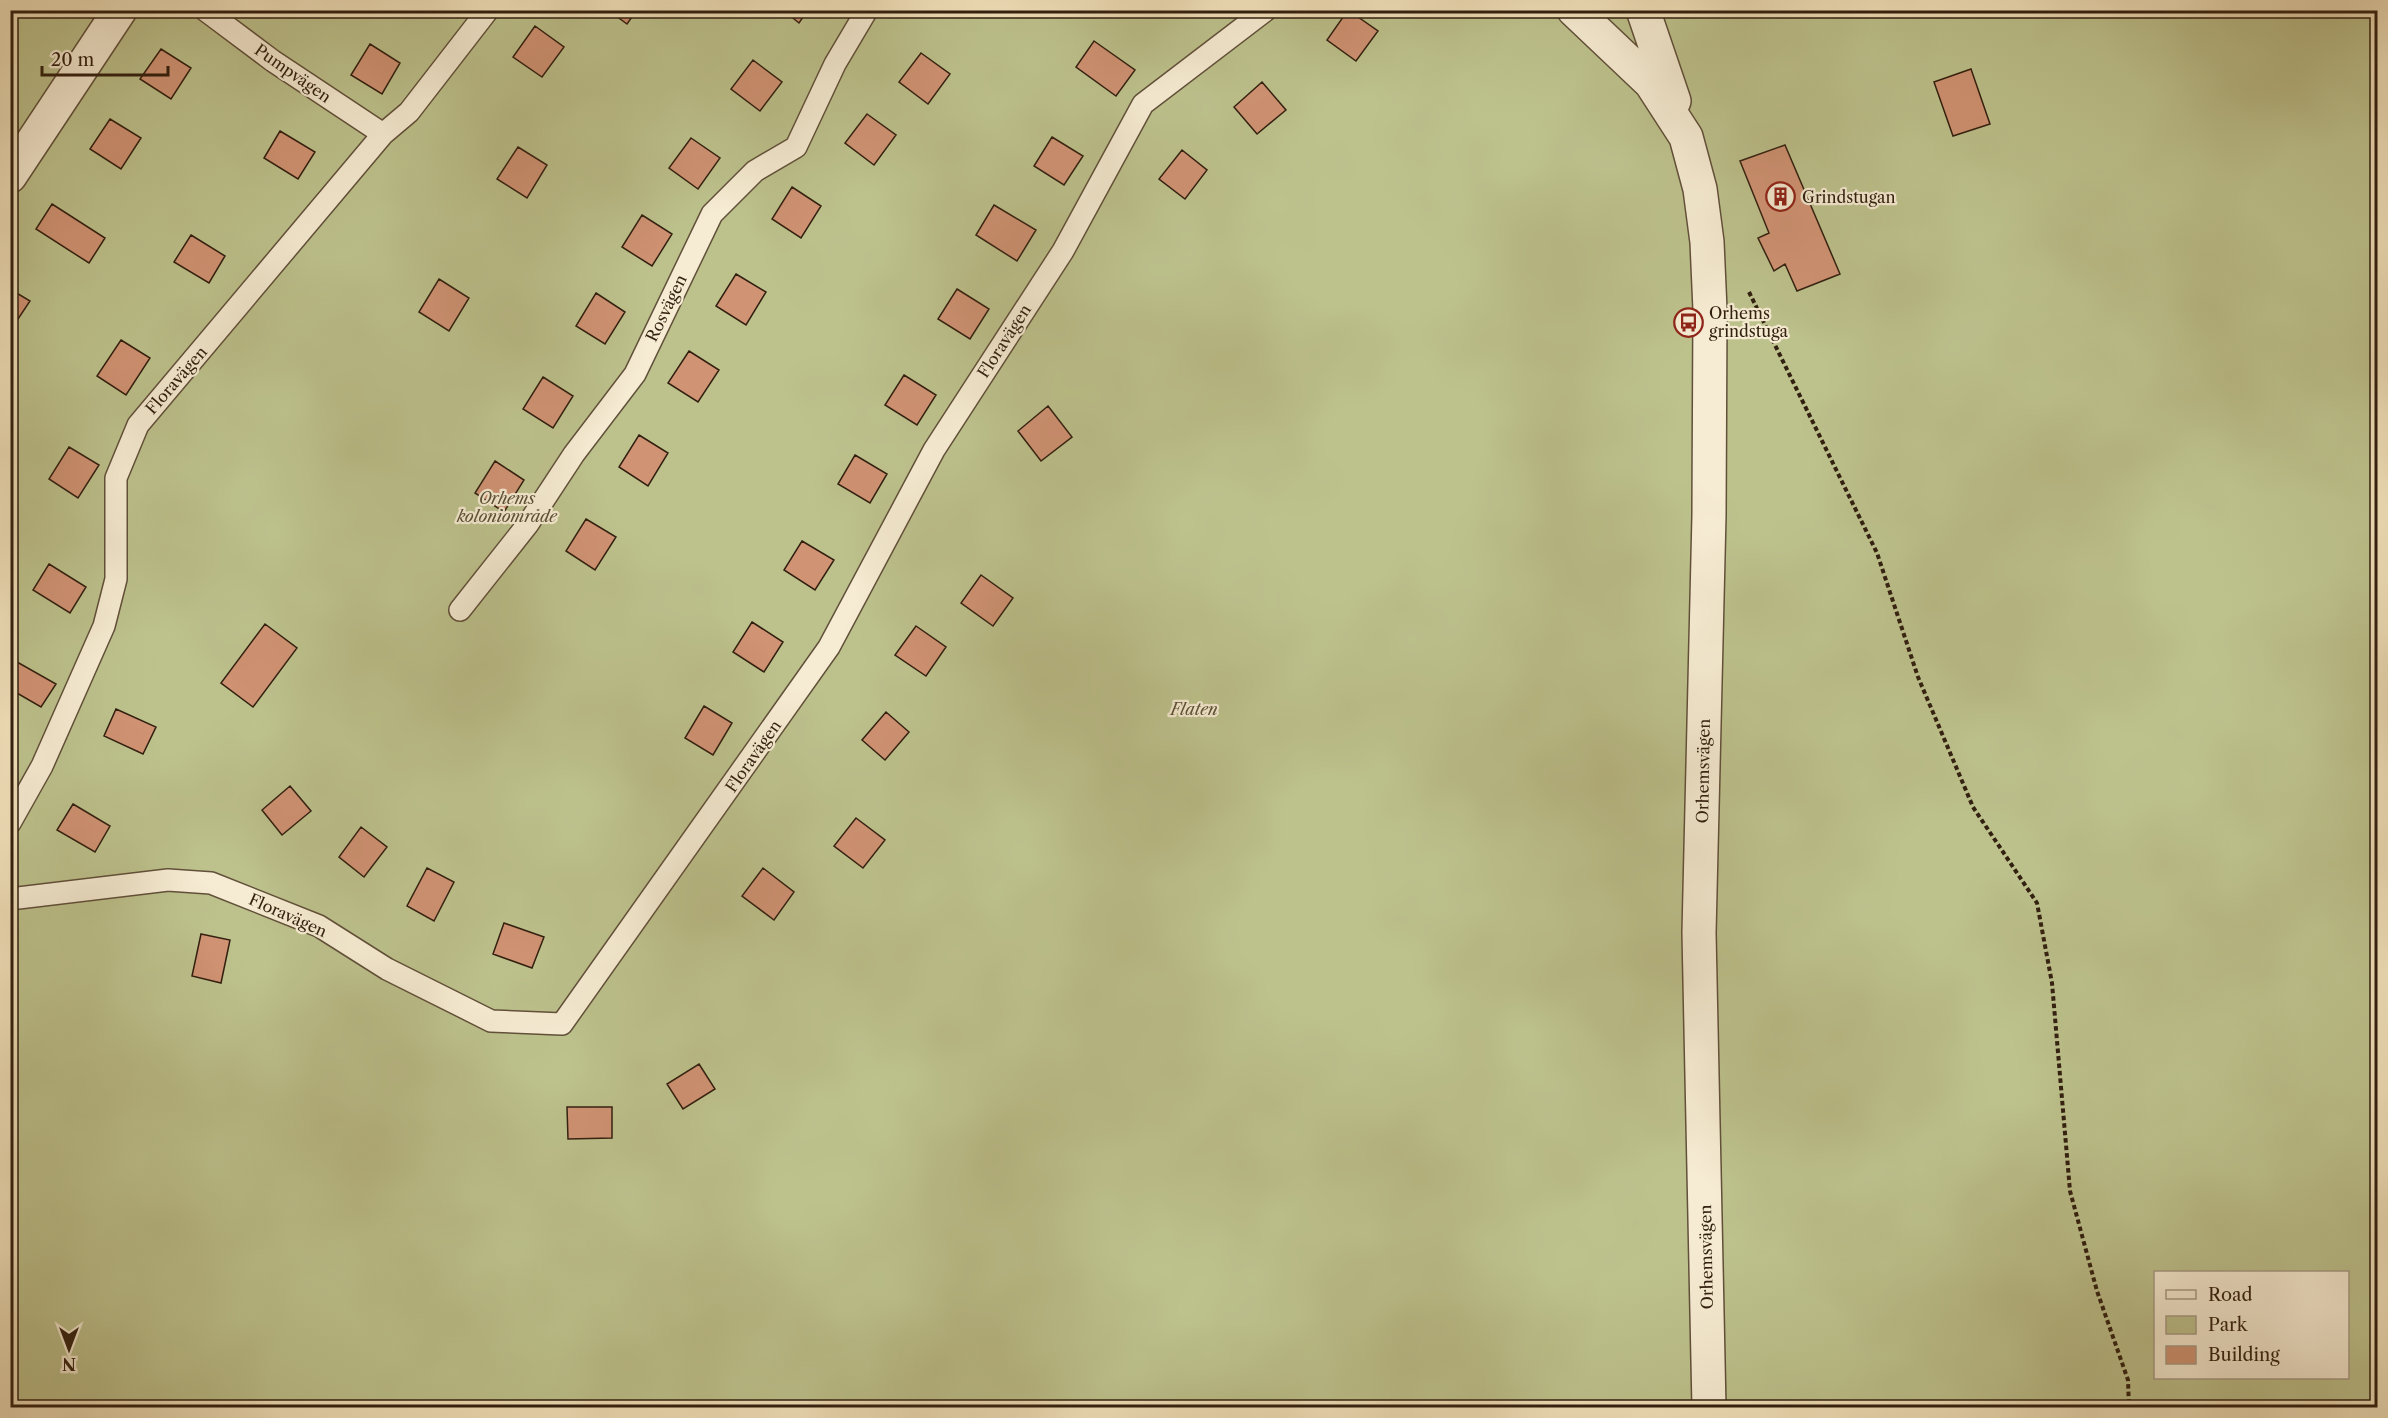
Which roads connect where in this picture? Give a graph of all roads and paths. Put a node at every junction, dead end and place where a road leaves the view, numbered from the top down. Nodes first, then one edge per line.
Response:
1 (120, 10) edge
2 (205, 10) edge
3 (488, 10) edge
4 (867, 10) edge
5 (1574, 10) edge
6 (1643, 10) edge
7 (1257, 13) edge
8 (383, 134) junction
9 (1686, 137) junction
10 (10, 176) edge
11 (1748, 289) dead end
12 (460, 610) dead end
13 (10, 823) edge
14 (10, 899) edge
15 (1709, 1407) edge
16 (2129, 1407) edge

1 - 10 street
2 - 8 lane, Pumpvägen
3 - 8 lane, Floravägen
4 - 12 lane, Rosvägen
5 - 9 street, Orhemsvägen
6 - 9 street, Orhemsvägen
7 - 14 lane, Floravägen
8 - 13 lane, Floravägen
9 - 15 street, Orhemsvägen
11 - 16 path

